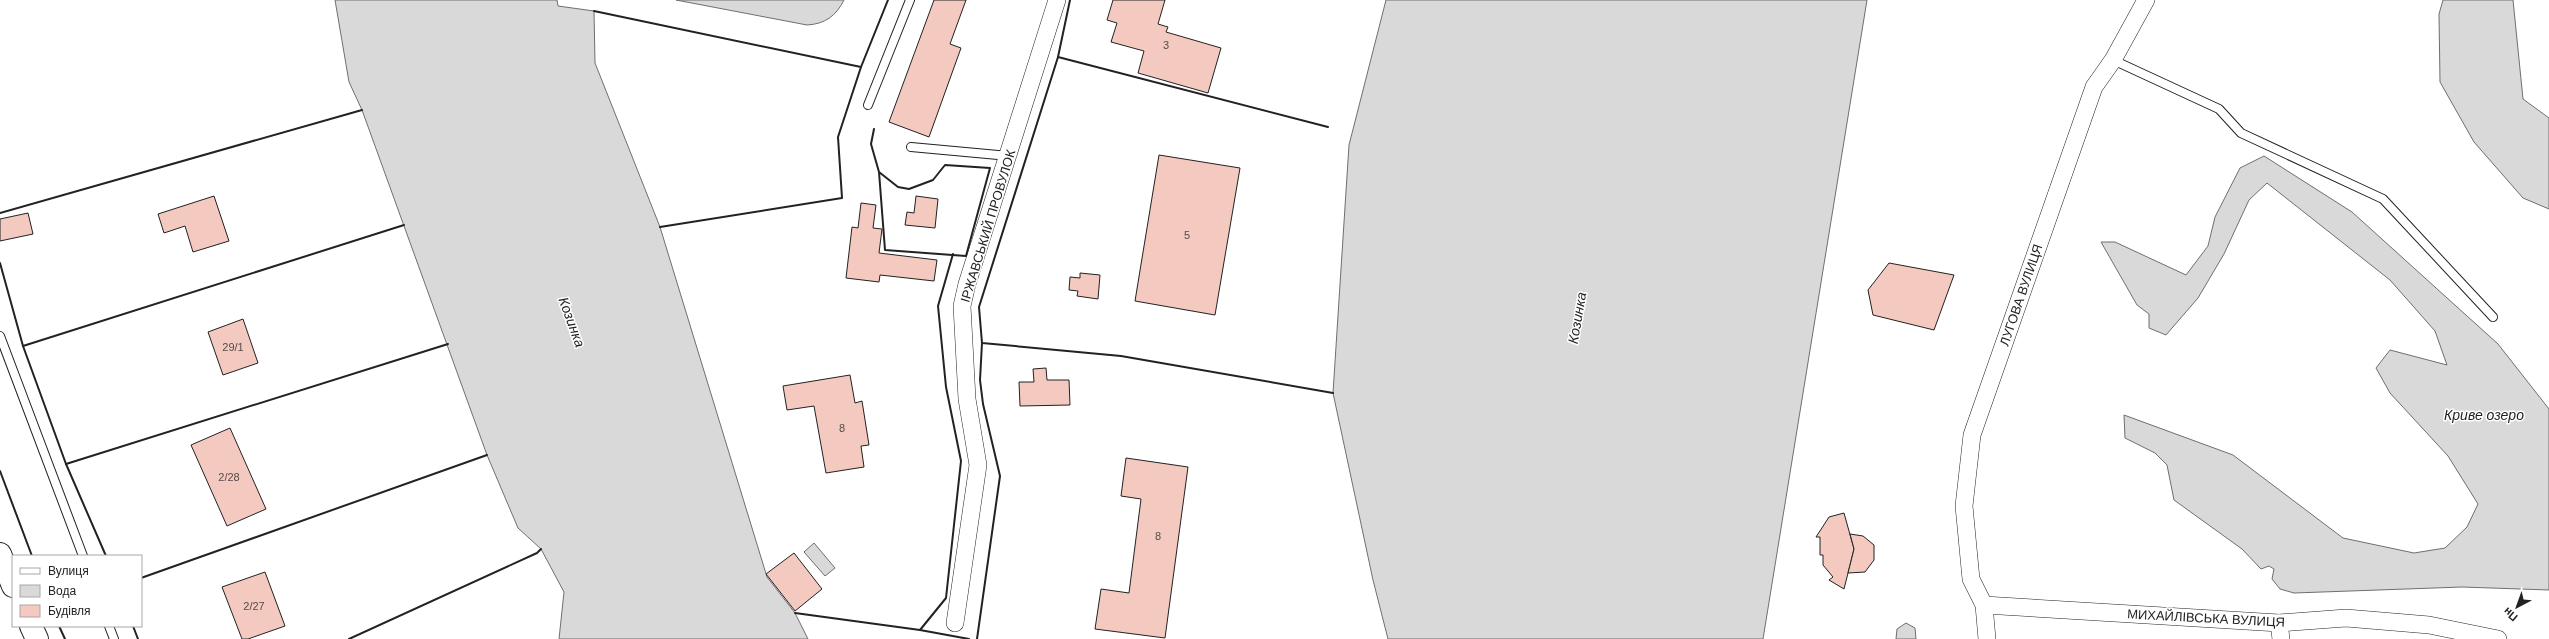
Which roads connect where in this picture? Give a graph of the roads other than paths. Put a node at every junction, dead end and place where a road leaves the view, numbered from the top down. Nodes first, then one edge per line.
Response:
1 (910, 0) edge
2 (1057, 0) edge
3 (2146, 0) edge
4 (2113, 60) junction
5 (868, 105) dead end
6 (911, 147) dead end
7 (1009, 156) junction
8 (2493, 317) dead end
9 (0, 336) edge
10 (0, 554) edge
11 (83, 555) edge
12 (12, 584) edge
13 (1984, 605) junction
14 (955, 623) dead end
15 (31, 627) edge
16 (109, 627) edge
17 (2280, 631) edge
18 (37, 639) edge
19 (114, 639) edge
20 (1987, 639) edge
21 (2498, 639) edge

1 - 5 lane
2 - 7 street, ІРЖАВСЬКИЙ ПРОВУЛОК
3 - 4 street, ЛУГОВА ВУЛИЦЯ
4 - 8 lane
4 - 13 street, ЛУГОВА ВУЛИЦЯ
6 - 7 lane
7 - 14 street, ІРЖАВСЬКИЙ ПРОВУЛОК
9 - 11 lane
10 - 12 street
13 - 17 street, МИХАЙЛІВСЬКА ВУЛИЦЯ
13 - 20 street
15 - 18 street
16 - 19 lane
17 - 21 street, МИХАЙЛІВСЬКА ВУЛИЦЯ

